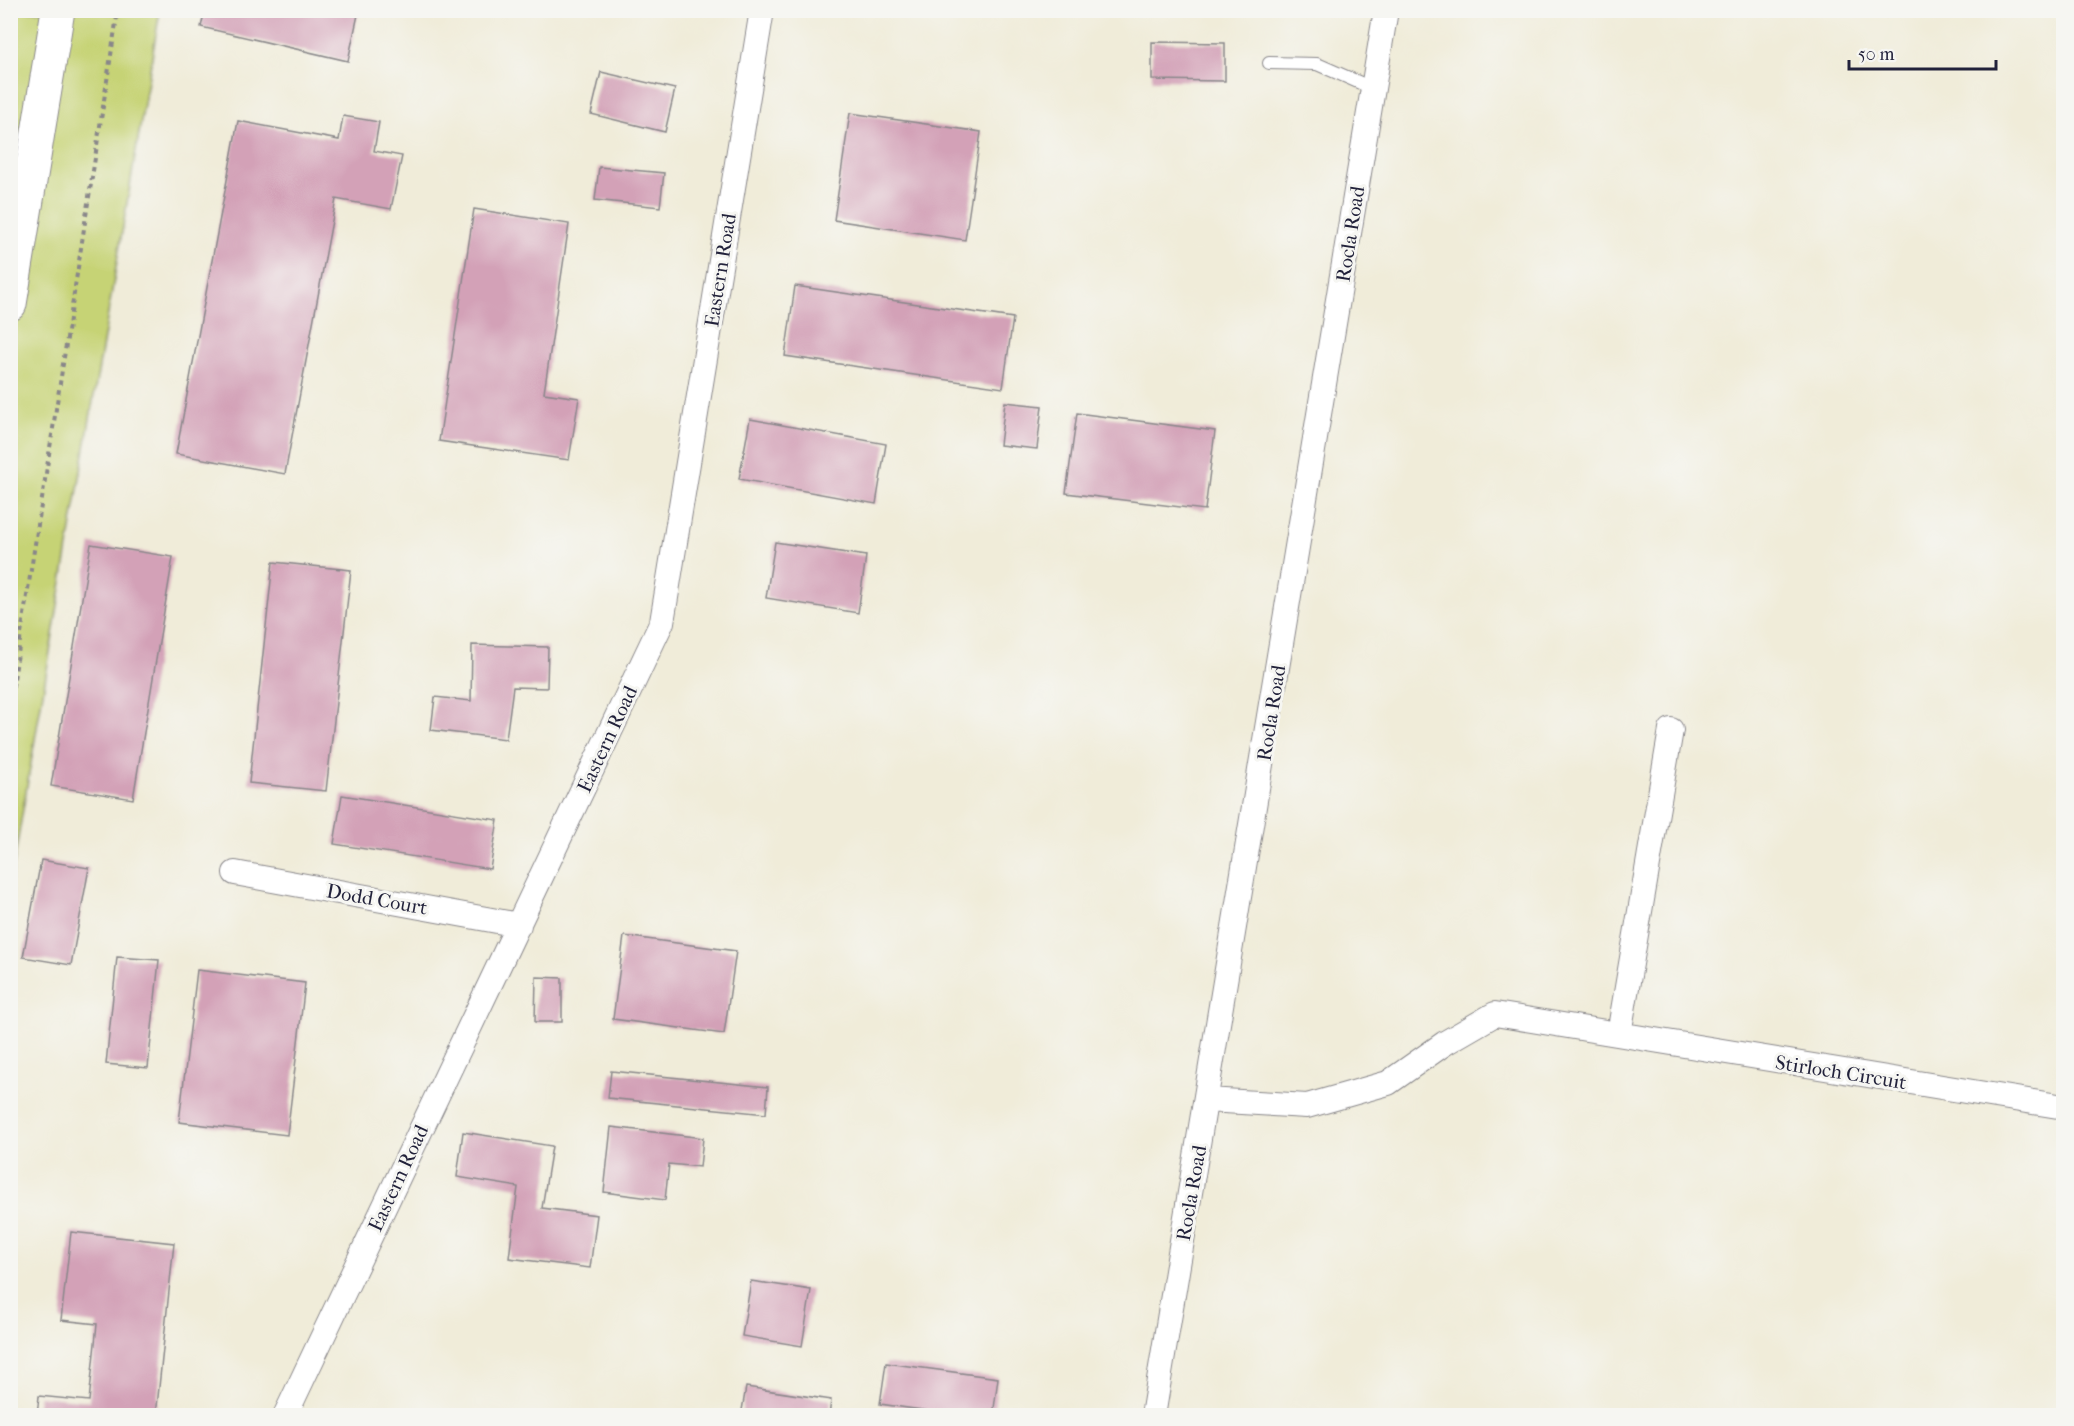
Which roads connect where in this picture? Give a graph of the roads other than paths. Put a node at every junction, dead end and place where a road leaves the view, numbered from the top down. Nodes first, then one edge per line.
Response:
1 (58, 10) edge
2 (762, 10) edge
3 (1386, 10) edge
4 (1269, 63) dead end
5 (1374, 89) junction
6 (10, 304) edge
7 (1671, 730) dead end
8 (235, 873) dead end
9 (519, 925) junction
10 (1619, 1034) junction
11 (1207, 1100) junction
12 (2064, 1107) edge
13 (285, 1416) edge
14 (1153, 1416) edge

1 - 6 main road
2 - 9 street, Eastern Road
3 - 5 street, Rocla Road
4 - 5 lane
5 - 11 street, Rocla Road
7 - 10 street
8 - 9 street, Dodd Court
9 - 13 street, Eastern Road
10 - 11 street, Stirloch Circuit
10 - 12 street, Stirloch Circuit
11 - 14 street, Rocla Road

